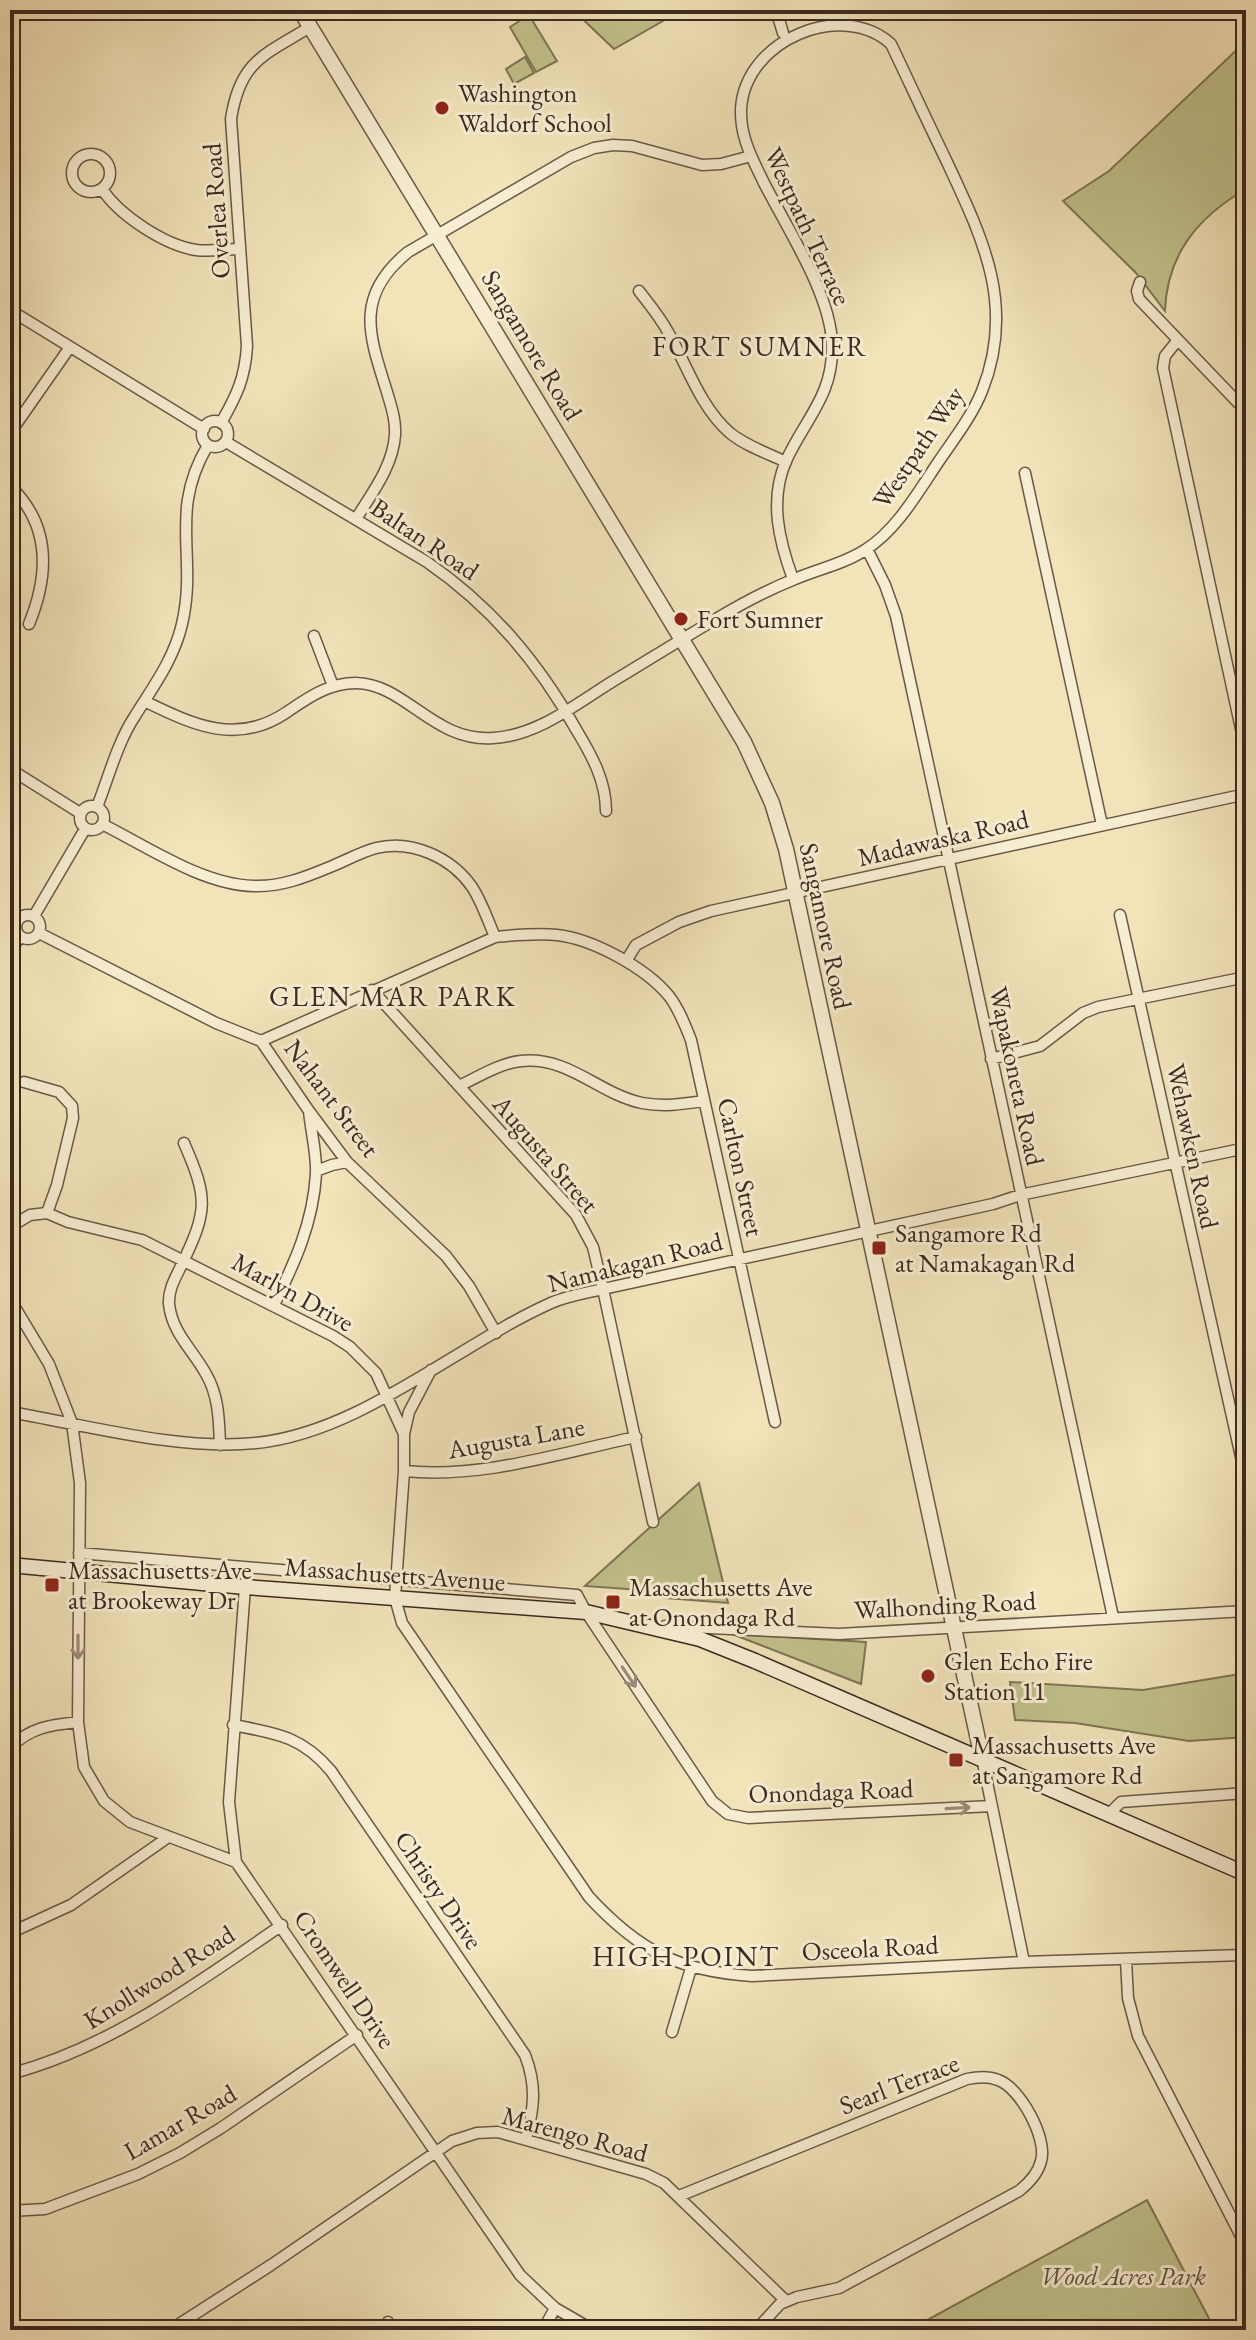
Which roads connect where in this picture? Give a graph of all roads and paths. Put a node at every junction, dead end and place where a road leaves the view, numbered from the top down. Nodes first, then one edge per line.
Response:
1 (300, 10) edge
2 (776, 10) edge
3 (843, 13) dead end
4 (830, 14) dead end
5 (310, 27) junction
6 (783, 33) junction
7 (751, 156) junction
8 (102, 189) dead end
9 (437, 236) junction
10 (240, 249) junction
11 (1140, 282) dead end
12 (639, 291) dead end
13 (10, 310) edge
14 (1177, 341) junction
15 (70, 347) junction
16 (1246, 411) edge
17 (221, 423) junction
18 (204, 429) junction
19 (10, 433) edge
20 (226, 442) junction
21 (208, 445) junction
22 (786, 462) junction
23 (1025, 473) dead end
24 (10, 486) edge
25 (356, 519) junction
26 (867, 549) junction
27 (793, 579) junction
28 (29, 624) dead end
29 (314, 636) dead end
30 (682, 640) junction
31 (333, 686) junction
32 (146, 702) junction
33 (566, 710) junction
34 (1246, 752) edge
35 (10, 769) edge
36 (1246, 794) edge
37 (97, 807) junction
38 (606, 811) dead end
39 (80, 813) junction
40 (102, 824) junction
41 (1102, 825) junction
42 (85, 829) junction
43 (949, 860) junction
44 (795, 894) junction
45 (1120, 915) dead end
46 (34, 916) junction
47 (14, 918) edge
48 (39, 933) junction
49 (20, 937) junction
50 (495, 937) junction
51 (10, 951) edge
52 (626, 961) junction
53 (1246, 977) edge
54 (372, 990) junction
55 (1139, 1000) junction
56 (261, 1041) junction
57 (991, 1059) junction
58 (24, 1082) dead end
59 (459, 1086) junction
60 (704, 1101) junction
61 (309, 1111) junction
62 (184, 1143) dead end
63 (1246, 1148) edge
64 (347, 1162) junction
65 (1174, 1163) junction
66 (316, 1171) junction
67 (1020, 1195) junction
68 (47, 1213) junction
69 (10, 1227) edge
70 (868, 1231) junction
71 (184, 1259) junction
72 (739, 1259) junction
73 (603, 1289) junction
74 (10, 1299) edge
75 (274, 1305) junction
76 (496, 1333) junction
77 (432, 1369) junction
78 (387, 1395) junction
79 (10, 1412) edge
80 (775, 1422) dead end
81 (72, 1423) junction
82 (404, 1434) junction
83 (636, 1437) junction
84 (220, 1445) junction
85 (404, 1471) junction
86 (1246, 1479) edge
87 (653, 1522) dead end
88 (79, 1553) junction
89 (10, 1565) edge
90 (78, 1572) junction
91 (396, 1579) junction
92 (245, 1587) junction
93 (395, 1598) junction
94 (1246, 1611) edge
95 (586, 1612) junction
96 (1113, 1617) junction
97 (647, 1625) junction
98 (955, 1628) junction
99 (78, 1722) junction
100 (233, 1725) junction
101 (10, 1748) edge
102 (982, 1758) junction
103 (1246, 1793) edge
104 (992, 1806) junction
105 (1110, 1813) junction
106 (167, 1838) junction
107 (236, 1862) junction
108 (1246, 1874) edge
109 (282, 1925) junction
110 (10, 1933) edge
111 (1245, 1956) edge
112 (1126, 1960) junction
113 (1024, 1962) junction
114 (691, 1968) junction
115 (672, 2032) dead end
116 (357, 2035) junction
117 (10, 2074) edge
118 (526, 2139) junction
119 (437, 2152) junction
120 (679, 2196) junction
121 (10, 2211) edge
122 (1246, 2246) edge
123 (786, 2301) junction
124 (555, 2308) junction
125 (170, 2330) edge
126 (543, 2330) edge
127 (593, 2330) edge
128 (756, 2330) edge

1 - 5 street, Sangamore Road
2 - 6 street
3 - 26 street, Westpath Way
4 - 6 street
5 - 9 street, Sangamore Road
5 - 10 street, Overlea Road
6 - 7 street, Westpath Terrace
7 - 9 street
7 - 22 street, Westpath Terrace
8 - 10 street
9 - 25 street
9 - 30 street, Sangamore Road
10 - 17 street, Overlea Road
11 - 14 street
12 - 22 street
13 - 15 street
14 - 16 street
14 - 34 street
15 - 18 street
15 - 19 street
17 - 18 street
17 - 20 street
18 - 21 street
20 - 21 street
20 - 25 street, Baltan Road
21 - 32 street
22 - 27 street, Westpath Terrace
23 - 41 street
24 - 28 street
25 - 33 street, Baltan Road
26 - 27 street, Westpath Way
26 - 43 street, Wapakoneta Road
27 - 30 street, Westpath Way
29 - 31 street
30 - 33 street, Westpath Way
30 - 44 street, Sangamore Road
31 - 32 street, Westpath Way
31 - 33 street, Westpath Way
32 - 37 street
33 - 38 street, Baltan Road
35 - 39 street
36 - 41 street, Madawaska Road
37 - 39 street
37 - 40 street
39 - 42 street
40 - 42 street
40 - 50 street
41 - 43 street, Madawaska Road
42 - 46 street
43 - 44 street, Madawaska Road
43 - 57 street, Wapakoneta Road
44 - 52 street, Madawaska Road
44 - 70 street, Sangamore Road
45 - 55 street, Wehawken Road
46 - 47 street
46 - 48 street
47 - 49 street
48 - 49 street
48 - 56 street, Nahant Street
49 - 51 street
50 - 52 street
50 - 54 street
52 - 60 street, Carlton Street
53 - 55 street
54 - 56 street
54 - 59 street, Augusta Street
55 - 57 street
55 - 65 street, Wehawken Road
56 - 61 street, Nahant Street
57 - 67 street, Wapakoneta Road
58 - 68 street
59 - 60 street
59 - 73 street, Augusta Street
60 - 72 street, Carlton Street
61 - 64 street, Nahant Street
61 - 66 street
62 - 71 street
63 - 65 street, Namakagan Road
64 - 66 street
64 - 76 street, Nahant Street
65 - 67 street, Namakagan Road
65 - 86 street, Wehawken Road
66 - 75 street
67 - 70 street, Namakagan Road
67 - 96 street, Wapakoneta Road
68 - 69 street
68 - 71 street, Marlyn Drive
70 - 72 street, Namakagan Road
70 - 98 street, Sangamore Road
71 - 75 street, Marlyn Drive
71 - 84 street
72 - 73 street, Namakagan Road
72 - 80 street, Carlton Street
73 - 76 street, Namakagan Road
73 - 83 street, Augusta Street
74 - 81 street
75 - 78 street, Marlyn Drive
76 - 77 street, Namakagan Road
77 - 78 street, Namakagan Road
77 - 82 street
78 - 82 street, Marlyn Drive
78 - 84 street, Namakagan Road
79 - 81 street, Namakagan Road
81 - 84 street, Namakagan Road
81 - 88 street
82 - 85 street, Marlyn Drive
83 - 85 street, Augusta Lane
83 - 87 street, Augusta Street
85 - 91 street, Marlyn Drive
88 - 90 street
88 - 91 street, Massachusetts Avenue
89 - 90 street, Massachusetts Avenue
90 - 92 street, Massachusetts Avenue
90 -> 99 street
91 - 93 street, Marlyn Drive
91 - 95 street, Massachusetts Avenue
92 - 93 street, Massachusetts Avenue
92 - 100 street, Cromwell Drive
93 - 95 street, Massachusetts Avenue
93 - 114 street, Osceola Road
94 - 96 street, Walhonding Road
95 - 97 street, Massachusetts Avenue
95 -> 104 street, Onondaga Road
96 - 98 street, Walhonding Road
97 - 98 street, Walhonding Road
97 - 102 street, Massachusetts Avenue
98 - 102 street, Sangamore Road
99 - 101 street
99 - 106 street
100 - 107 street, Cromwell Drive
100 - 118 street, Christy Drive
102 - 104 street, Sangamore Road
102 - 105 street, Massachusetts Avenue
103 - 105 street
104 - 113 street, Sangamore Road
105 - 108 street, Massachusetts Avenue
106 - 107 street
106 - 110 street
107 - 109 street, Cromwell Drive
109 - 116 street, Cromwell Drive
109 - 117 street, Knollwood Road
111 - 112 street, Osceola Road
112 - 113 street, Osceola Road
112 - 122 street
113 - 114 street, Osceola Road
114 - 115 street
116 - 119 street, Cromwell Drive
116 - 121 street, Lamar Road
118 - 119 street, Marengo Road
118 - 120 street, Marengo Road
119 - 124 street, Cromwell Drive
119 - 125 street, Marengo Road
120 - 123 street, Marengo Road
120 - 123 street, Searl Terrace
123 - 128 street, Searl Terrace
124 - 126 street
124 - 127 street, Cromwell Drive

